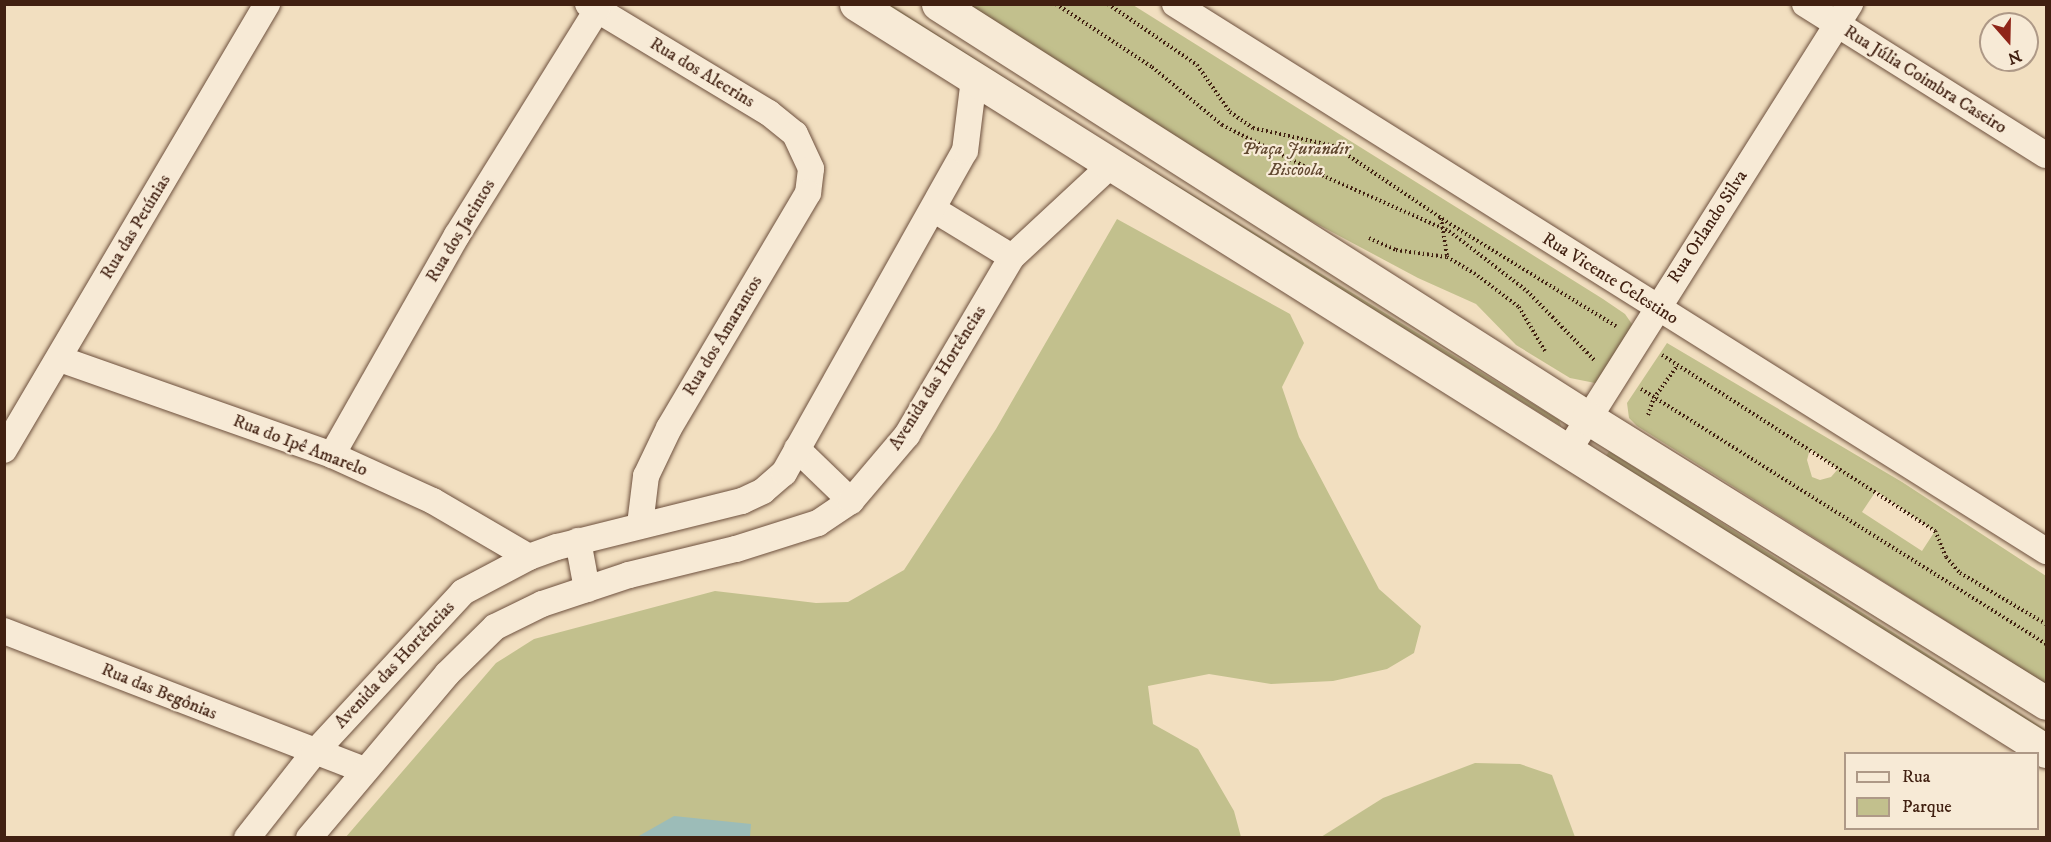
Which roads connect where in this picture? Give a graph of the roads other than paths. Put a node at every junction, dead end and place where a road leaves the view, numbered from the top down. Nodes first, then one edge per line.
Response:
1 (267, 4) edge
2 (856, 4) edge
3 (938, 4) edge
4 (1175, 4) edge
5 (1804, 4) edge
6 (592, 7) edge
7 (1843, 15) edge
8 (974, 79) junction
9 (806, 152) joint
10 (2046, 155) edge
11 (1110, 166) junction
12 (933, 209) junction
13 (1012, 257) junction
14 (1655, 308) junction
15 (60, 359) junction
16 (1588, 418) junction
17 (797, 449) junction
18 (4, 450) edge
19 (1568, 451) junction
20 (332, 455) junction
21 (851, 501) junction
22 (640, 525) junction
23 (578, 541) junction
24 (2046, 551) edge
25 (529, 557) junction
26 (587, 590) junction
27 (4, 631) edge
28 (2046, 703) edge
29 (2046, 751) edge
30 (314, 753) junction
31 (365, 770) junction
32 (247, 837) edge
33 (309, 837) edge

1 - 15 street, Rua das Petúnias
2 - 8 main road
3 - 16 main road
4 - 14 street, Rua Vicente Celestino
5 - 7 street, Rua Júlia Coimbra Caseiro
6 - 9 street, Rua dos Alecrins
6 - 20 street, Rua dos Jacintos
7 - 10 street, Rua Júlia Coimbra Caseiro
7 - 14 street, Rua Orlando Silva
8 - 11 main road
8 - 12 street, Avenida das Hortências
9 - 22 street, Rua dos Amarantos
11 - 13 street, Avenida das Hortências
11 - 19 main road
12 - 13 street
12 - 17 street, Avenida das Hortências
13 - 21 street, Avenida das Hortências
14 - 16 street, Rua Orlando Silva
14 - 24 street, Rua Vicente Celestino
15 - 18 street, Rua das Petúnias
15 - 20 street, Rua do Ipê Amarelo
16 - 19 street, Rua Orlando Silva
16 - 28 main road
17 - 21 street
17 - 22 street, Avenida das Hortências
19 - 29 main road
20 - 25 street, Rua do Ipê Amarelo
21 - 26 street, Avenida das Hortências
22 - 23 street, Avenida das Hortências
23 - 25 street, Avenida das Hortências
23 - 26 street
25 - 30 street, Avenida das Hortências
26 - 31 street, Avenida das Hortências
27 - 30 street, Rua das Begônias
30 - 31 street
30 - 32 street, Avenida das Hortências
31 - 33 street, Avenida das Hortências

